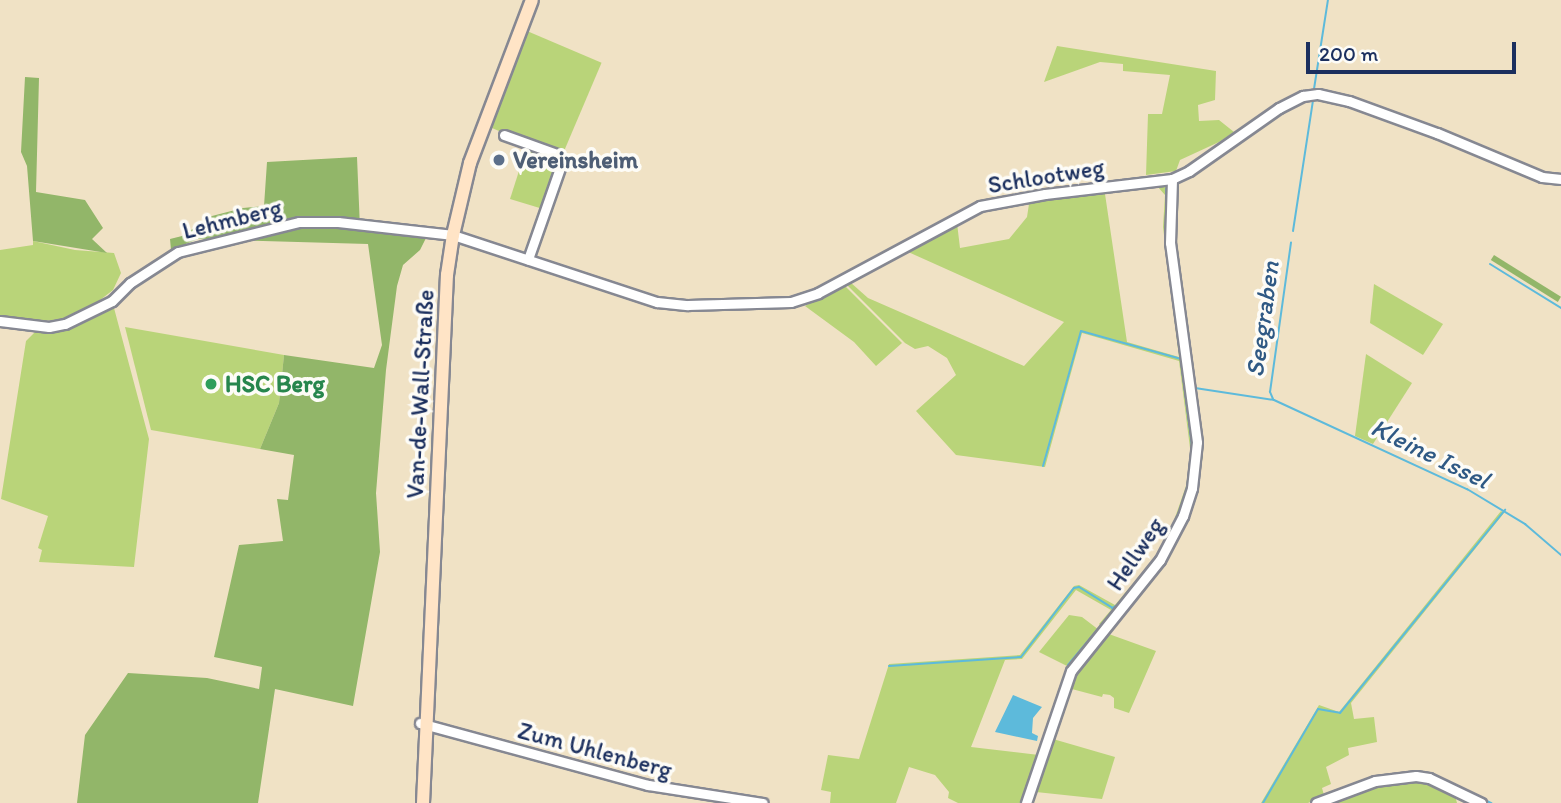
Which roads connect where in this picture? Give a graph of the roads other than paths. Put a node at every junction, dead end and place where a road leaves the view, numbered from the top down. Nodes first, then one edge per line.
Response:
1 (532, 0) edge
2 (504, 135) dead end
3 (1172, 179) junction
4 (1561, 180) edge
5 (453, 234) junction
6 (528, 259) junction
7 (0, 321) edge
8 (423, 724) junction
9 (423, 803) edge
10 (763, 803) edge
11 (1026, 803) edge
12 (1316, 803) edge
13 (1480, 803) edge

1 - 5 main road, Van-de-Wall-Straße
2 - 6 street
3 - 4 street, Schlootweg
3 - 6 street, Schlootweg
3 - 11 street, Hellweg
5 - 6 street, Schlootweg
5 - 7 street, Lehmberg
5 - 8 main road, Van-de-Wall-Straße
8 - 9 main road, Van-de-Wall-Straße
8 - 10 street, Zum Uhlenberg
12 - 13 street

